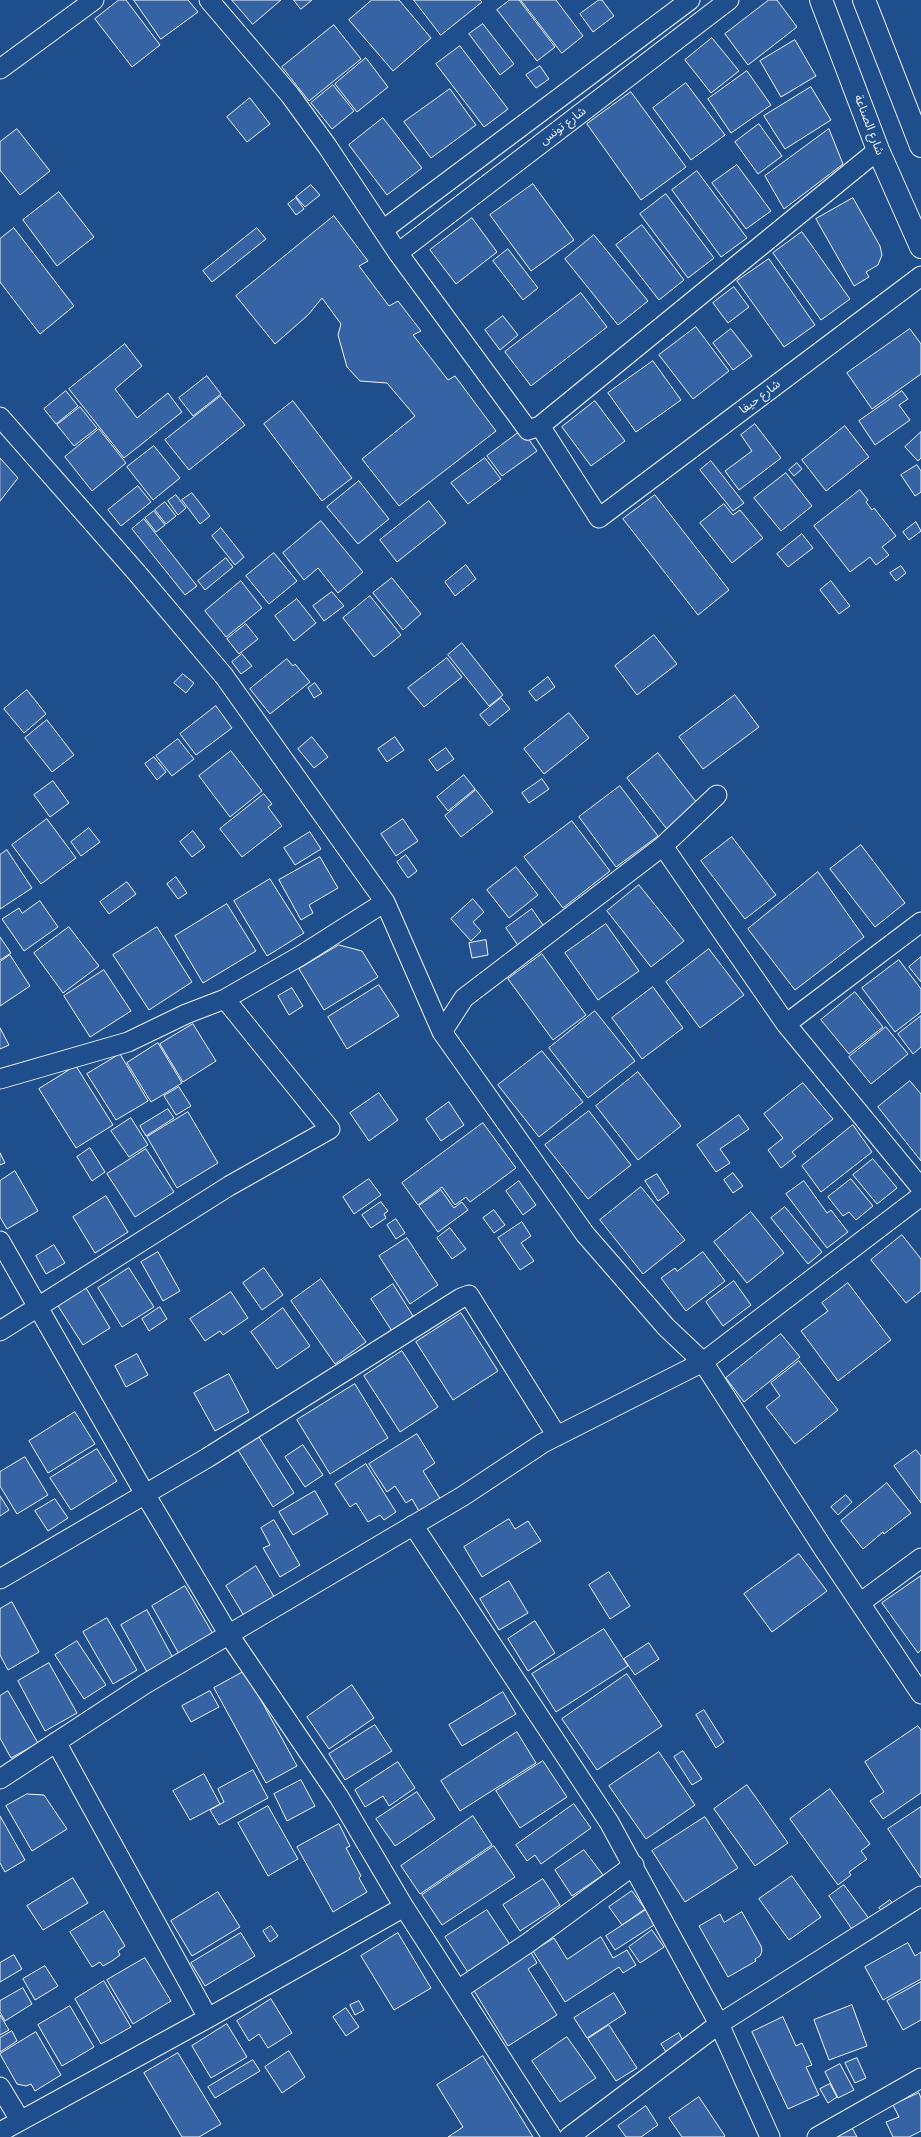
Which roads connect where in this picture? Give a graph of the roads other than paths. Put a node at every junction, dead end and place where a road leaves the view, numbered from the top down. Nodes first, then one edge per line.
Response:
1 (94, 0) edge
2 (209, 0) edge
3 (690, 0) edge
4 (729, 0) edge
5 (821, 0) edge
6 (864, 0) edge
7 (0, 69) edge
8 (921, 146) edge
9 (878, 150) junction
10 (383, 230) junction
11 (921, 247) edge
12 (398, 252) junction
13 (921, 276) edge
14 (0, 417) edge
15 (540, 426) junction
16 (717, 795) dead end
17 (663, 846) junction
18 (385, 902) junction
19 (921, 922) edge
20 (224, 998) junction
21 (786, 1024) junction
22 (442, 1032) junction
23 (0, 1079) edge
24 (921, 1188) edge
25 (921, 1196) edge
26 (0, 1241) edge
27 (38, 1306) junction
28 (0, 1331) edge
29 (703, 1362) junction
30 (557, 1436) junction
31 (145, 1494) junction
32 (413, 1525) junction
33 (921, 1558) edge
34 (0, 1579) edge
35 (860, 1603) junction
36 (229, 1635) junction
37 (921, 1694) edge
38 (56, 1742) junction
39 (0, 1779) edge
40 (634, 1865) junction
41 (921, 1896) edge
42 (404, 1907) junction
43 (458, 1990) junction
44 (208, 2018) junction
45 (719, 2024) junction
46 (921, 2078) edge
47 (0, 2087) edge
48 (20, 2120) junction
49 (0, 2132) edge
50 (552, 2137) edge
51 (569, 2137) edge
52 (770, 2137) edge
53 (817, 2137) edge

1 - 7 street
2 - 10 street
3 - 10 street, شارع تونس
4 - 12 street, شارع تونس
5 - 9 main road, شارع الصناعة
6 - 8 main road
9 - 11 main road, شارع الصناعة
9 - 15 street
10 - 12 street
12 - 15 street
13 - 15 street, شارع حيفا
14 - 18 street
16 - 17 street
17 - 21 street
17 - 22 street
18 - 20 street
18 - 22 street
19 - 21 street
20 - 23 street
20 - 27 street
21 - 24 street
22 - 29 street
25 - 29 street
26 - 27 street
27 - 28 street
27 - 31 street
29 - 30 street
29 - 35 street
30 - 31 street
30 - 32 street
31 - 34 street
31 - 36 street
32 - 36 street
32 - 40 street
33 - 35 street
35 - 37 street
36 - 38 street
36 - 42 street
38 - 39 street
38 - 44 street
40 - 43 street
40 - 45 street
41 - 45 street
42 - 43 street
42 - 44 street
43 - 50 street
44 - 48 street
45 - 51 street
45 - 52 street
46 - 53 street
47 - 48 street
48 - 49 street

